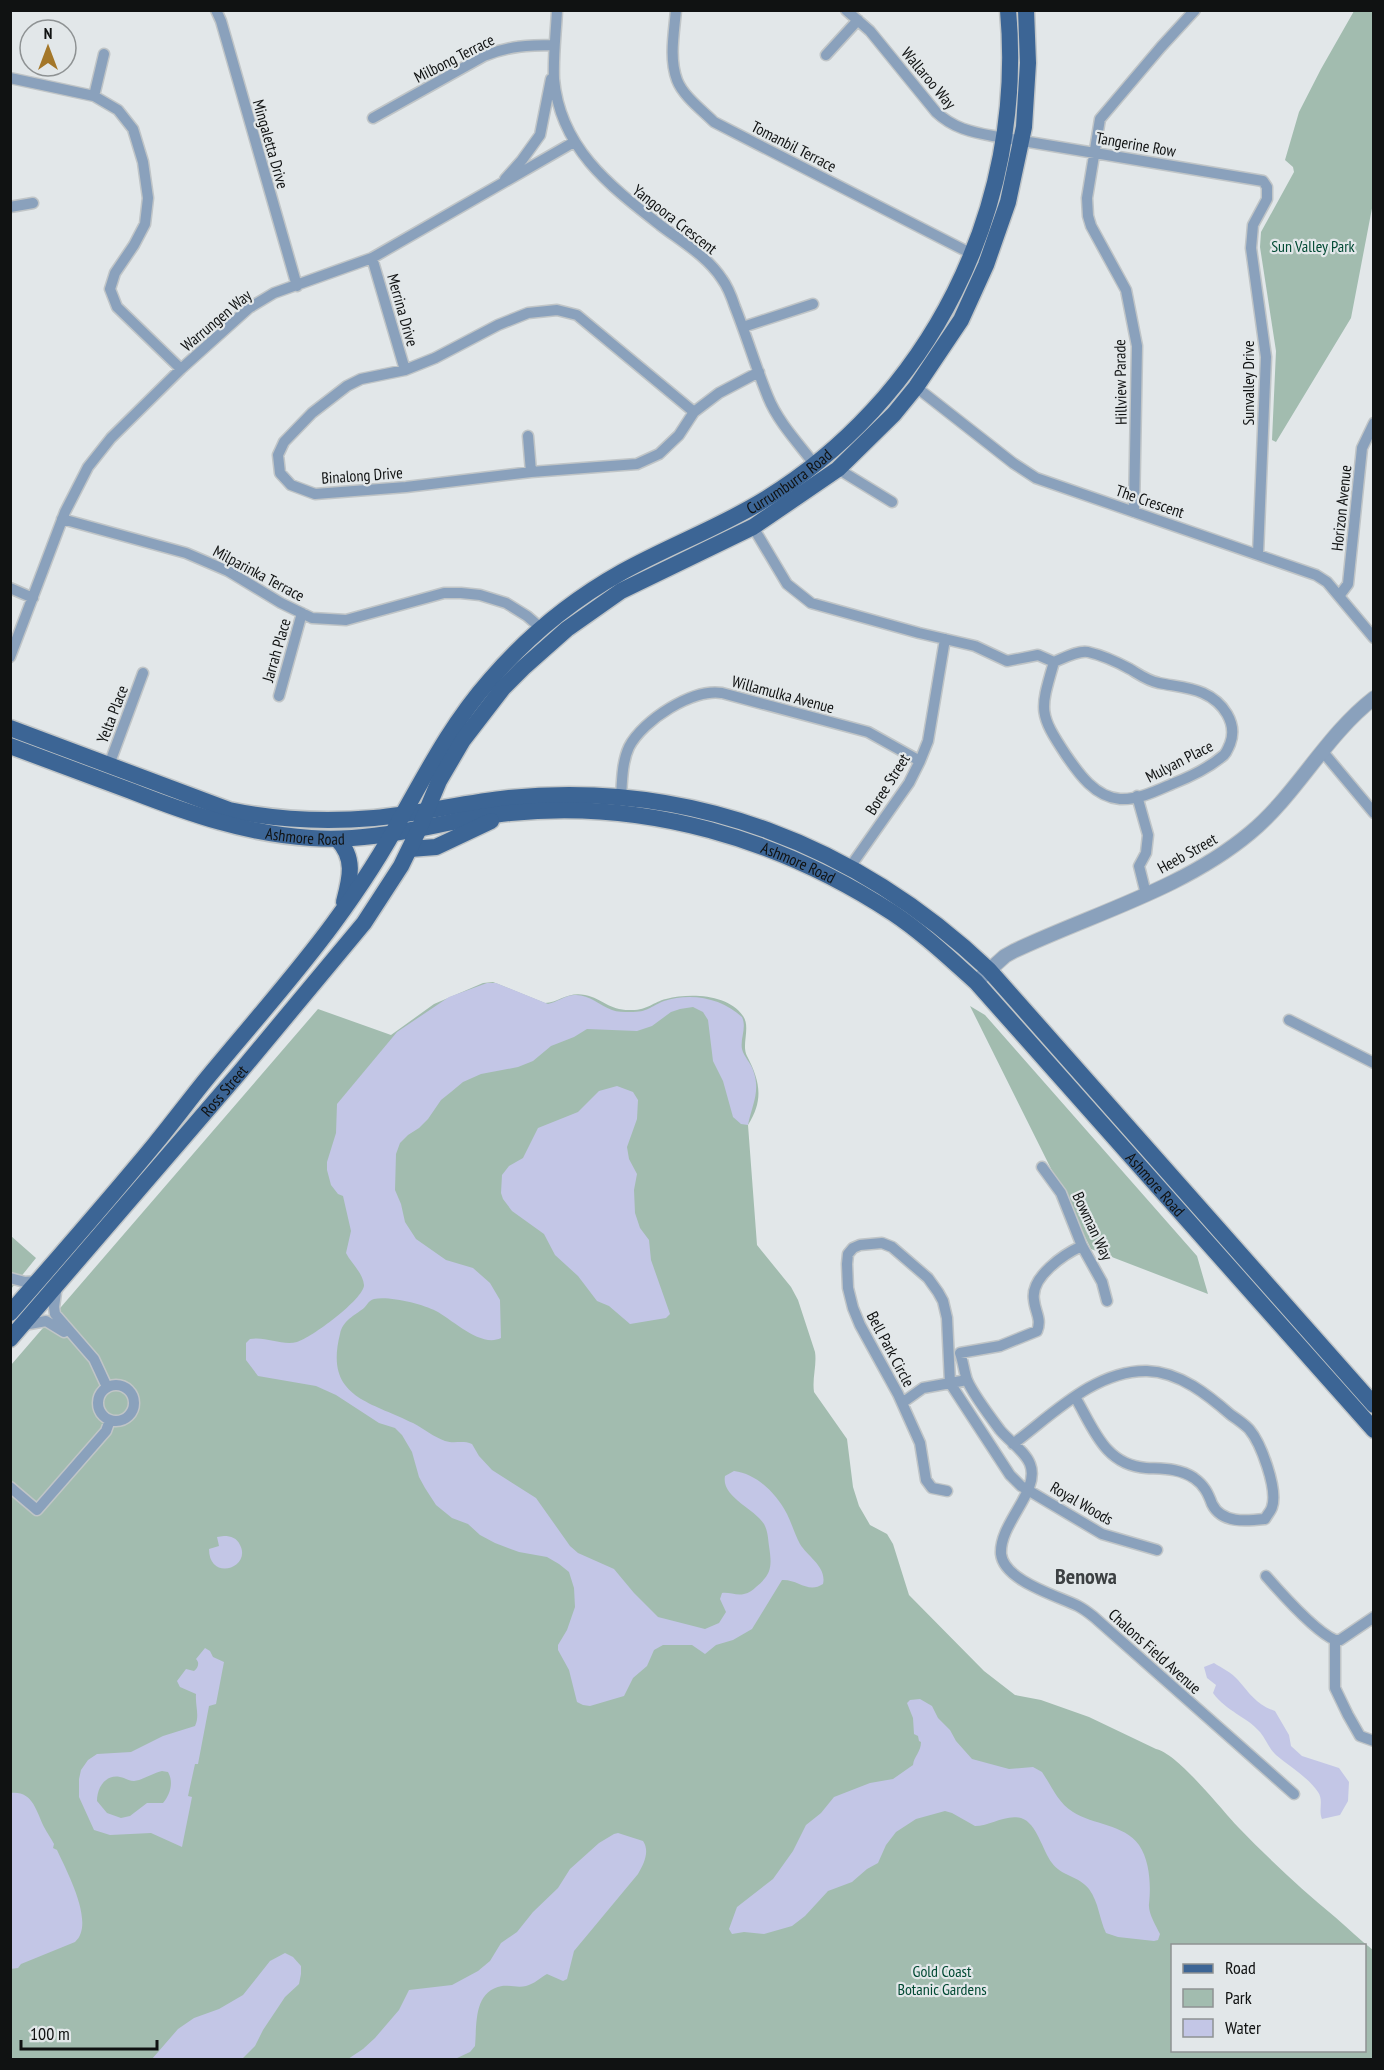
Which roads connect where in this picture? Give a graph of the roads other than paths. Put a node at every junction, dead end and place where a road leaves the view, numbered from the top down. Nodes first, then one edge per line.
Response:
1 (216, 10) edge
2 (557, 10) edge
3 (675, 10) edge
4 (846, 10) edge
5 (1008, 10) edge
6 (1026, 10) edge
7 (1195, 10) edge
8 (858, 20) junction
9 (554, 45) junction
10 (104, 54) dead end
11 (826, 55) dead end
12 (554, 62) junction
13 (10, 78) edge
14 (94, 96) junction
15 (373, 118) dead end
16 (1005, 137) junction
17 (1022, 140) junction
18 (574, 142) junction
19 (1095, 152) junction
20 (1263, 181) joint
21 (499, 186) junction
22 (33, 203) dead end
23 (10, 207) edge
24 (972, 255) junction
25 (372, 258) junction
26 (297, 286) junction
27 (813, 304) dead end
28 (743, 327) junction
29 (182, 369) junction
30 (405, 370) junction
31 (759, 372) junction
32 (916, 387) junction
33 (694, 412) junction
34 (1374, 423) edge
35 (528, 436) dead end
36 (815, 465) junction
37 (838, 469) junction
38 (531, 472) junction
39 (892, 502) dead end
40 (1134, 512) junction
41 (62, 519) junction
42 (753, 527) junction
43 (1258, 554) junction
44 (10, 588) edge
45 (1339, 596) junction
46 (33, 598) junction
47 (302, 613) junction
48 (542, 628) junction
49 (1374, 638) edge
50 (945, 639) junction
51 (10, 657) edge
52 (1054, 662) junction
53 (143, 673) dead end
54 (279, 696) dead end
55 (1374, 698) edge
56 (10, 728) edge
57 (10, 746) edge
58 (1323, 752) junction
59 (920, 761) junction
60 (109, 765) junction
61 (1137, 796) junction
62 (621, 798) junction
63 (427, 811) junction
64 (511, 813) junction
65 (1374, 813) edge
66 (404, 814) junction
67 (419, 829) junction
68 (391, 835) junction
69 (337, 839) junction
70 (410, 849) junction
71 (850, 867) junction
72 (1146, 894) junction
73 (342, 911) junction
74 (989, 969) junction
75 (976, 982) junction
76 (1289, 1020) dead end
77 (1374, 1063) edge
78 (1042, 1167) dead end
79 (1082, 1246) junction
80 (10, 1278) edge
81 (38, 1281) junction
82 (58, 1285) junction
83 (1107, 1301) dead end
84 (10, 1313) edge
85 (23, 1325) junction
86 (10, 1339) edge
87 (84, 1346) junction
88 (967, 1380) junction
89 (950, 1383) junction
90 (107, 1387) junction
91 (1075, 1397) junction
92 (902, 1403) junction
93 (1374, 1405) edge
94 (110, 1420) junction
95 (1374, 1430) edge
96 (1013, 1444) junction
97 (10, 1487) edge
98 (1028, 1489) junction
99 (947, 1491) dead end
100 (1157, 1550) dead end
101 (1266, 1575) dead end
102 (1374, 1617) edge
103 (1335, 1640) junction
104 (1374, 1741) edge
105 (1294, 1794) dead end

1 - 26 street, Mingaletta Drive
2 - 9 street, Yangoora Crescent
3 - 24 street, Tomanbil Terrace
4 - 8 street, Wallaroo Way
5 - 16 main road, Currumburra Road
6 - 17 main road, Currumburra Road
7 - 19 street, Hillview Parade
8 - 11 street
8 - 16 street, Wallaroo Way
9 - 12 street, Yangoora Crescent
9 - 15 street, Milbong Terrace
10 - 14 street
12 - 18 street, Yangoora Crescent
12 - 21 street, Yangoora Crescent
13 - 14 street
14 - 29 street
16 - 17 street, Tangerine Row
16 - 24 main road, Currumburra Road
17 - 19 street, Tangerine Row
17 - 32 main road, Currumburra Road
18 - 21 street, Warrungen Way
18 - 28 street, Yangoora Crescent
19 - 20 street, Tangerine Row
19 - 40 street, Hillview Parade
20 - 43 street, Sunvalley Drive
21 - 25 street, Warrungen Way
22 - 23 street
24 - 36 main road, Currumburra Road
25 - 26 street, Warrungen Way
25 - 30 street, Merrina Drive
26 - 29 street, Warrungen Way
27 - 28 street
28 - 31 street, Yangoora Crescent
29 - 41 street, Warrungen Way
30 - 33 street, Binalong Drive
30 - 38 street, Binalong Drive
31 - 33 street, Binalong Drive
31 - 36 street, Yangoora Crescent
32 - 37 main road, Currumburra Road
32 - 40 street, The Crescent
33 - 38 street, Binalong Drive
34 - 45 street, Horizon Avenue
35 - 38 street
36 - 48 main road, Currumburra Road
37 - 39 street
37 - 42 main road, Currumburra Road
40 - 43 street, The Crescent
41 - 46 street, Warrungen Way
41 - 47 street, Milparinka Terrace
42 - 50 street, Mulyan Place
42 - 63 main road, Currumburra Road
43 - 45 street, The Crescent
44 - 46 street
45 - 49 street, The Crescent
46 - 51 street, Warrungen Way
47 - 48 street, Milparinka Terrace
47 - 54 street, Jarrah Place
48 - 66 main road, Currumburra Road
50 - 52 street, Mulyan Place
50 - 59 street, Boree Street
52 - 61 street, Mulyan Place
52 - 61 street, Mulyan Place
53 - 60 street, Yelta Place
55 - 58 street, Heeb Street
56 - 60 main road, Ashmore Road
57 - 69 main road, Ashmore Road
58 - 65 street
58 - 72 street, Heeb Street
59 - 62 street, Willamulka Avenue
59 - 71 street, Boree Street
60 - 66 main road, Ashmore Road
61 - 72 street
62 - 63 main road, Ashmore Road
62 - 71 main road, Ashmore Road
63 - 66 main road, Ashmore Road
63 - 67 main road, Currumburra Road
64 - 67 main road, Ashmore Road
64 - 70 main road
64 - 75 main road, Ashmore Road
66 - 68 main road, Currumburra Road
67 - 68 main road, Ashmore Road
67 - 70 main road, Ross Street
68 - 69 main road, Ashmore Road
68 - 73 main road, Ross Street
69 - 73 main road
70 - 82 main road, Ross Street
71 - 74 main road, Ashmore Road
72 - 74 street, Heeb Street
73 - 81 main road, Ross Street
74 - 75 street, Heeb Street
74 - 93 main road, Ashmore Road
75 - 95 main road, Ashmore Road
76 - 77 street
78 - 79 street, Bowman Way
79 - 83 street, Bowman Way
79 - 88 street
80 - 81 street
81 - 84 main road, Ross Street
82 - 85 main road, Ross Street
82 - 87 street
85 - 86 main road, Ross Street
85 - 87 street
87 - 90 street
88 - 89 street
88 - 96 street
89 - 92 street
89 - 92 street, Bell Park Circle
89 - 98 street
90 - 94 street
90 - 94 street
91 - 91 street
91 - 96 street
92 - 99 street, Bell Park Circle
94 - 97 street
96 - 98 street
98 - 100 street, Royal Woods
98 - 105 street, Chalons Field Avenue
101 - 103 street
102 - 103 street
103 - 104 street

